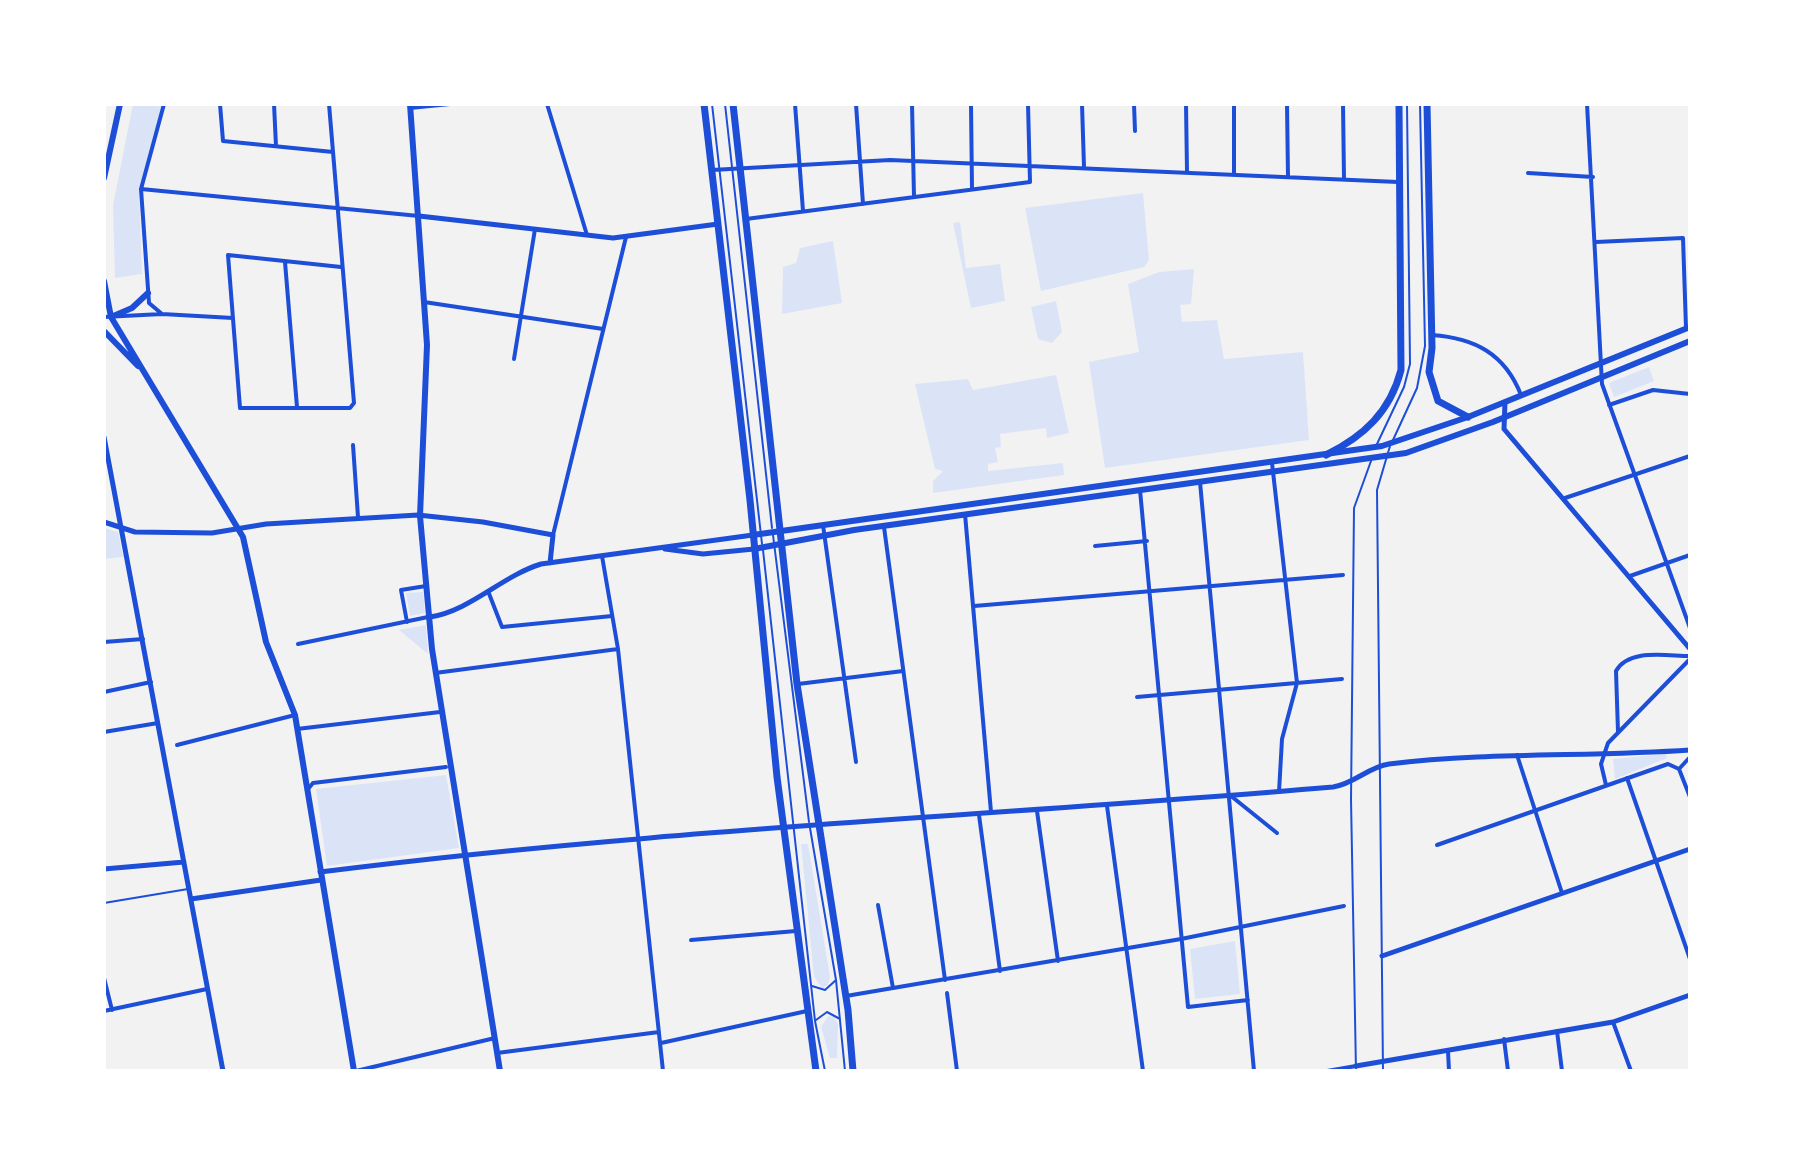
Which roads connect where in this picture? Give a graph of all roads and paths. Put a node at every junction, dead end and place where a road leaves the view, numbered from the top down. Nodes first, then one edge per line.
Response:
1 (120, 104) edge
2 (164, 104) edge
3 (220, 104) edge
4 (274, 104) edge
5 (329, 104) edge
6 (450, 104) edge
7 (547, 104) edge
8 (704, 104) edge
9 (712, 104) edge
10 (725, 104) edge
11 (733, 104) edge
12 (795, 104) edge
13 (856, 104) edge
14 (912, 104) edge
15 (971, 104) edge
16 (1028, 104) edge
17 (1082, 104) edge
18 (1134, 104) edge
19 (1186, 104) edge
20 (1234, 104) edge
21 (1287, 104) edge
22 (1343, 104) edge
23 (1399, 104) edge
24 (1407, 104) edge
25 (1420, 104) edge
26 (1427, 104) edge
27 (1587, 104) edge
28 (410, 106) edge
29 (1135, 131) dead end
30 (277, 146) junction
31 (333, 152) junction
32 (913, 160) junction
33 (860, 161) junction
34 (799, 162) junction
35 (972, 162) junction
36 (1030, 163) junction
37 (1084, 167) junction
38 (735, 168) junction
39 (715, 170) junction
40 (1187, 172) junction
41 (1528, 173) dead end
42 (1234, 174) junction
43 (1288, 177) junction
44 (1593, 177) junction
45 (104, 178) edge
46 (1344, 179) junction
47 (1401, 182) junction
48 (141, 189) junction
49 (972, 189) junction
50 (914, 197) junction
51 (863, 204) junction
52 (337, 208) junction
53 (803, 211) junction
54 (419, 216) junction
55 (744, 219) junction
56 (718, 224) junction
57 (535, 229) junction
58 (587, 235) junction
59 (626, 237) junction
60 (1596, 242) junction
61 (285, 261) junction
62 (341, 267) junction
63 (104, 281) edge
64 (104, 290) edge
65 (148, 293) junction
66 (424, 302) junction
67 (162, 314) junction
68 (107, 317) edge
69 (521, 317) junction
70 (233, 318) junction
71 (1688, 328) edge
72 (603, 329) junction
73 (104, 331) edge
74 (1432, 335) junction
75 (1690, 341) edge
76 (514, 359) dead end
77 (1601, 362) junction
78 (147, 374) junction
79 (1601, 377) junction
80 (1690, 394) edge
81 (1521, 395) junction
82 (1505, 402) junction
83 (1609, 405) junction
84 (297, 407) junction
85 (1468, 417) junction
86 (1501, 419) junction
87 (104, 437) edge
88 (1391, 444) junction
89 (353, 445) dead end
90 (1376, 447) junction
91 (1326, 455) junction
92 (1690, 456) edge
93 (1385, 457) junction
94 (1371, 459) junction
95 (1272, 463) junction
96 (1199, 472) junction
97 (1273, 472) junction
98 (1635, 475) junction
99 (1200, 482) junction
100 (1140, 490) junction
101 (1565, 498) junction
102 (965, 514) junction
103 (420, 516) junction
104 (358, 517) junction
105 (104, 522) edge
106 (823, 525) junction
107 (883, 526) junction
108 (238, 528) junction
109 (123, 529) junction
110 (776, 532) junction
111 (757, 534) junction
112 (553, 535) junction
113 (825, 537) junction
114 (1147, 541) junction
115 (1095, 546) dead end
116 (778, 547) junction
117 (656, 548) junction
118 (758, 549) junction
119 (1690, 555) edge
120 (602, 556) junction
121 (550, 563) junction
122 (1666, 563) junction
123 (1343, 575) dead end
124 (1630, 576) junction
125 (1286, 579) junction
126 (427, 586) junction
127 (1210, 586) junction
128 (487, 590) junction
129 (1151, 591) junction
130 (974, 606) junction
131 (612, 616) junction
132 (430, 617) junction
133 (407, 622) junction
134 (1690, 628) edge
135 (143, 639) junction
136 (104, 642) edge
137 (298, 644) dead end
138 (618, 649) junction
139 (1690, 649) edge
140 (1690, 658) edge
141 (903, 671) junction
142 (435, 673) junction
143 (846, 678) junction
144 (1342, 679) dead end
145 (151, 682) junction
146 (1297, 683) junction
147 (797, 684) junction
148 (1220, 690) junction
149 (104, 692) edge
150 (1160, 695) junction
151 (1137, 697) dead end
152 (440, 712) junction
153 (295, 715) junction
154 (158, 723) junction
155 (297, 729) junction
156 (104, 732) edge
157 (1618, 732) junction
158 (177, 745) dead end
159 (1690, 750) edge
160 (1603, 752) junction
161 (1517, 755) junction
162 (1690, 757) edge
163 (856, 762) dead end
164 (448, 767) junction
165 (1379, 767) junction
166 (1679, 769) junction
167 (304, 776) junction
168 (1627, 778) junction
169 (1352, 782) junction
170 (313, 783) junction
171 (1606, 786) junction
172 (306, 790) junction
173 (1279, 792) junction
174 (1231, 796) junction
175 (1690, 797) edge
176 (1170, 801) junction
177 (1107, 806) junction
178 (1037, 811) junction
179 (1533, 811) junction
180 (991, 814) junction
181 (979, 815) junction
182 (923, 820) junction
183 (814, 827) junction
184 (788, 829) junction
185 (1277, 833) dead end
186 (640, 838) junction
187 (1437, 845) dead end
188 (1690, 849) edge
189 (466, 854) junction
190 (1656, 861) junction
191 (184, 862) junction
192 (104, 869) edge
193 (320, 876) junction
194 (189, 889) junction
195 (1563, 894) junction
196 (191, 899) junction
197 (104, 903) edge
198 (878, 905) dead end
199 (1344, 906) dead end
200 (1242, 926) junction
201 (1690, 926) edge
202 (1680, 930) junction
203 (796, 931) junction
204 (1181, 939) junction
205 (691, 940) dead end
206 (1126, 949) junction
207 (1382, 956) junction
208 (1690, 959) edge
209 (1058, 961) junction
210 (1000, 971) junction
211 (104, 978) edge
212 (836, 980) junction
213 (945, 980) junction
214 (811, 985) junction
215 (893, 988) junction
216 (209, 989) junction
217 (947, 993) dead end
218 (1690, 995) edge
219 (846, 996) junction
220 (1248, 1000) junction
221 (112, 1010) junction
222 (104, 1011) edge
223 (807, 1011) junction
224 (841, 1019) junction
225 (815, 1021) junction
226 (1613, 1022) junction
227 (1557, 1031) junction
228 (659, 1032) junction
229 (495, 1038) junction
230 (1504, 1039) junction
231 (661, 1043) junction
232 (1448, 1049) junction
233 (497, 1053) junction
234 (1383, 1060) junction
235 (1356, 1068) edge
236 (223, 1071) edge
237 (355, 1071) edge
238 (500, 1071) edge
239 (663, 1071) edge
240 (816, 1071) edge
241 (825, 1071) edge
242 (845, 1071) edge
243 (853, 1071) edge
244 (957, 1071) edge
245 (1143, 1071) edge
246 (1254, 1071) edge
247 (1327, 1071) edge
248 (1383, 1071) edge
249 (1449, 1071) edge
250 (1508, 1071) edge
251 (1562, 1071) edge
252 (1631, 1071) edge

1 - 45 main road
2 - 48 street
3 - 30 street
4 - 30 street
5 - 31 street
6 - 28 street
7 - 58 street
8 - 39 main road
9 - 39 lane
10 - 38 lane
11 - 38 main road
12 - 34 street
13 - 33 street
14 - 32 street
15 - 35 street
16 - 36 street
17 - 37 street
18 - 29 street
19 - 40 street
20 - 42 street
21 - 43 street
22 - 46 street
23 - 47 main road
24 - 90 lane
25 - 88 lane
26 - 74 main road
27 - 44 street
28 - 54 main road
30 - 31 street
31 - 52 street
32 - 33 street
32 - 35 street
32 - 50 street
33 - 34 street
33 - 51 street
34 - 38 street
34 - 53 street
35 - 36 street
35 - 49 street
36 - 37 street
36 - 49 street
37 - 40 street
38 - 39 street
38 - 55 main road
38 - 110 lane
39 - 56 main road
39 - 111 lane
40 - 42 street
41 - 44 street
42 - 43 street
43 - 46 street
44 - 60 street
46 - 47 street
47 - 91 main road
48 - 52 street
48 - 65 street
49 - 50 street
50 - 51 street
51 - 53 street
52 - 54 street
52 - 62 street
53 - 55 street
54 - 57 street
54 - 66 main road
55 - 110 main road
56 - 59 street
56 - 111 main road
57 - 58 street
57 - 69 street
58 - 59 street
59 - 72 street
60 - 71 street
60 - 77 street
61 - 62 street
61 - 70 street
61 - 84 street
62 - 84 street
63 - 64 main road
64 - 68 main road
65 - 67 street
65 - 68 main road
66 - 69 street
66 - 103 main road
67 - 68 street
67 - 70 street
68 - 78 main road
69 - 72 street
69 - 76 street
70 - 84 street
71 - 77 main road
72 - 112 street
73 - 78 main road
74 - 81 street
74 - 85 main road
75 - 79 main road
77 - 79 street
77 - 81 main road
78 - 108 main road
79 - 83 street
79 - 86 main road
80 - 83 street
81 - 82 main road
82 - 85 main road
82 - 86 street
83 - 98 street
85 - 88 main road
86 - 93 main road
86 - 101 street
87 - 109 street
88 - 90 main road
88 - 93 lane
89 - 104 street
90 - 91 main road
90 - 94 lane
91 - 95 main road
92 - 98 street
93 - 94 main road
93 - 165 lane
94 - 97 main road
94 - 169 lane
95 - 96 main road
95 - 97 street
96 - 99 main road
96 - 106 main road
97 - 99 main road
97 - 125 street
98 - 101 street
98 - 122 street
99 - 100 main road
99 - 127 street
100 - 102 main road
100 - 114 street
101 - 124 street
102 - 107 main road
102 - 130 street
103 - 104 street
103 - 112 street
103 - 126 main road
104 - 108 street
105 - 109 street
106 - 110 main road
106 - 113 street
107 - 113 main road
107 - 141 street
108 - 109 street
108 - 153 main road
109 - 135 street
110 - 111 main road
110 - 116 main road
111 - 117 street
111 - 118 main road
112 - 121 street
113 - 116 main road
113 - 143 street
114 - 115 street
114 - 129 street
116 - 118 main road
116 - 147 main road
116 - 183 lane
117 - 118 street
117 - 120 street
118 - 184 main road
119 - 122 street
120 - 121 street
120 - 131 street
121 - 128 street
122 - 124 street
122 - 134 street
123 - 125 street
124 - 139 street
125 - 127 street
125 - 146 street
126 - 132 main road
126 - 133 street
127 - 129 street
127 - 148 street
128 - 131 street
128 - 132 street
129 - 130 street
129 - 150 street
130 - 180 street
131 - 138 street
132 - 133 street
132 - 142 main road
133 - 137 street
135 - 136 street
135 - 145 street
138 - 142 street
138 - 186 street
140 - 157 street
140 - 157 street
141 - 143 street
141 - 182 street
142 - 152 main road
143 - 147 street
143 - 163 street
144 - 146 street
145 - 149 street
145 - 154 street
146 - 148 street
146 - 173 street
147 - 183 main road
148 - 150 street
148 - 174 street
150 - 151 street
150 - 176 street
152 - 155 street
152 - 164 main road
153 - 155 main road
153 - 158 street
154 - 156 street
154 - 191 street
155 - 167 main road
157 - 160 street
159 - 160 street
160 - 161 street
160 - 171 street
161 - 165 street
161 - 179 street
162 - 166 street
164 - 170 street
164 - 189 main road
165 - 169 street
165 - 207 lane
166 - 168 street
166 - 175 street
167 - 170 street
167 - 172 main road
168 - 171 street
168 - 190 street
169 - 173 street
169 - 235 lane
170 - 172 street
171 - 179 street
172 - 193 main road
173 - 174 street
174 - 176 street
174 - 185 street
174 - 200 street
176 - 177 street
176 - 204 street
177 - 178 street
177 - 206 street
178 - 180 street
178 - 209 street
179 - 187 street
179 - 195 street
180 - 181 street
181 - 182 street
181 - 210 street
182 - 183 street
182 - 213 street
183 - 184 street
183 - 212 lane
183 - 219 main road
184 - 186 street
184 - 203 main road
184 - 214 lane
186 - 189 street
186 - 228 street
188 - 190 street
189 - 193 street
189 - 229 main road
190 - 195 street
190 - 202 street
191 - 192 street
191 - 194 street
193 - 196 street
193 - 237 main road
194 - 196 street
194 - 197 lane
195 - 207 street
196 - 216 street
198 - 215 street
199 - 200 street
200 - 204 street
200 - 220 street
201 - 202 street
202 - 208 street
203 - 205 street
203 - 223 main road
204 - 206 street
204 - 220 street
206 - 209 street
206 - 245 street
207 - 234 lane
209 - 210 street
210 - 213 street
211 - 221 street
212 - 214 lane
212 - 224 lane
213 - 215 street
214 - 225 lane
215 - 219 street
216 - 221 street
216 - 236 street
217 - 244 street
218 - 226 street
219 - 243 main road
220 - 246 street
221 - 222 street
223 - 231 street
223 - 240 main road
224 - 225 lane
224 - 242 lane
225 - 241 lane
226 - 227 street
226 - 252 street
227 - 230 street
227 - 251 street
228 - 231 street
228 - 233 street
229 - 233 main road
229 - 237 street
230 - 232 street
230 - 250 street
231 - 239 street
232 - 234 street
232 - 249 street
233 - 238 main road
234 - 235 street
234 - 248 lane
235 - 247 street

